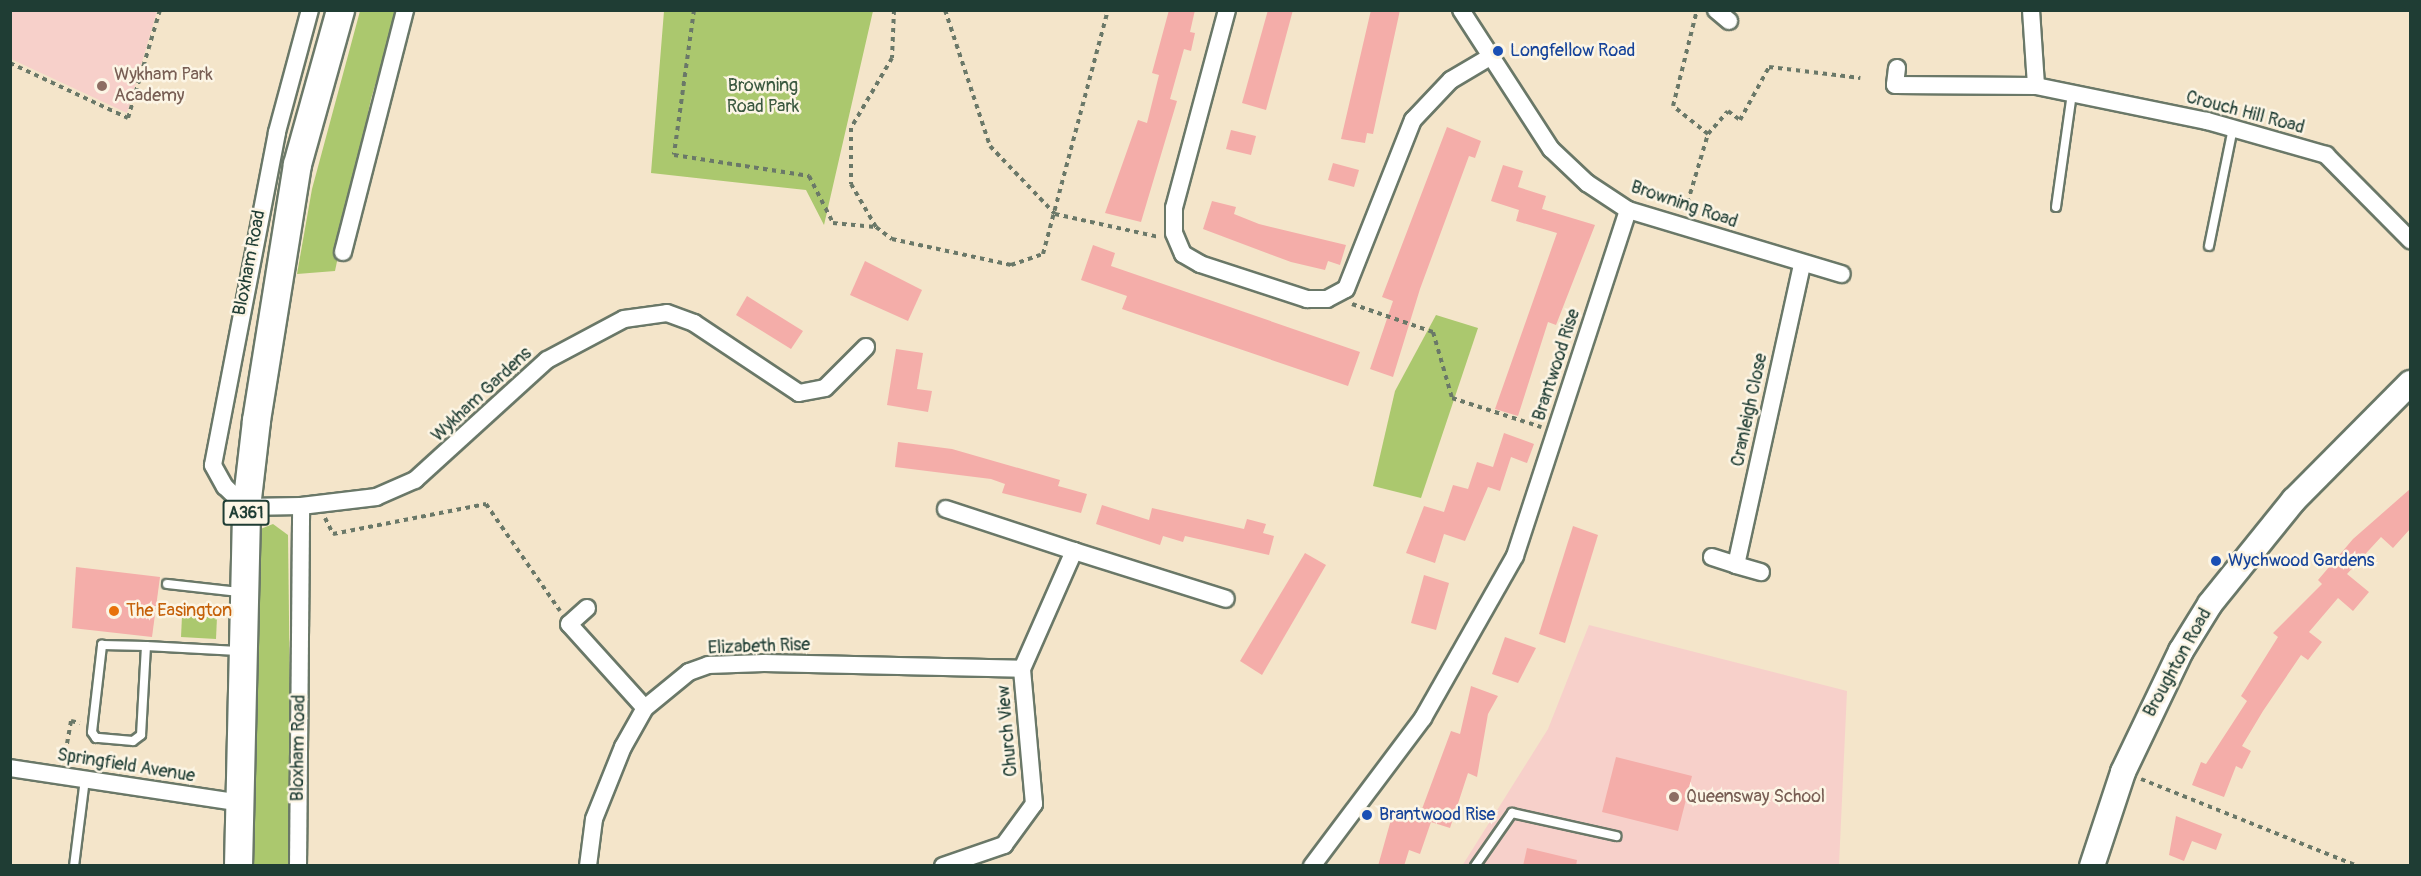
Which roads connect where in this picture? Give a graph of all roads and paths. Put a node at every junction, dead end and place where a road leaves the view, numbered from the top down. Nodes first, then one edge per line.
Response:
1 (160, 10) edge
2 (310, 10) edge
3 (340, 10) edge
4 (405, 10) edge
5 (694, 10) edge
6 (894, 10) edge
7 (945, 10) edge
8 (1108, 10) edge
9 (1227, 10) edge
10 (1461, 10) edge
11 (1697, 10) edge
12 (2031, 10) edge
13 (1488, 58) junction
14 (10, 63) edge
15 (1897, 68) dead end
16 (1860, 78) dead end
17 (2036, 86) junction
18 (2072, 93) junction
19 (2232, 128) junction
20 (1708, 134) junction
21 (2056, 207) dead end
22 (1628, 210) junction
23 (1055, 214) junction
24 (876, 226) junction
25 (1681, 226) junction
26 (2410, 240) edge
27 (1177, 241) junction
28 (2209, 246) dead end
29 (344, 252) dead end
30 (1802, 264) junction
31 (1842, 274) dead end
32 (1331, 297) junction
33 (866, 347) dead end
34 (2410, 383) edge
35 (1556, 432) junction
36 (318, 504) junction
37 (301, 506) junction
38 (246, 507) junction
39 (946, 509) dead end
40 (1074, 551) junction
41 (1712, 557) dead end
42 (1736, 565) junction
43 (1761, 572) dead end
44 (167, 584) dead end
45 (243, 592) junction
46 (1226, 598) dead end
47 (587, 608) dead end
48 (569, 624) junction
49 (146, 646) junction
50 (241, 651) junction
51 (1022, 669) junction
52 (645, 708) junction
53 (93, 725) junction
54 (10, 768) edge
55 (2122, 772) junction
56 (62, 776) junction
57 (85, 779) junction
58 (236, 802) junction
59 (1616, 836) dead end
60 (74, 866) edge
61 (238, 866) edge
62 (298, 866) edge
63 (588, 866) edge
64 (943, 866) edge
65 (1312, 866) edge
66 (1475, 866) edge
67 (2092, 866) edge
68 (2357, 866) edge

1 - 14 path
2 - 38 street, Bloxham Road
3 - 38 main road, Bloxham Road / A361
4 - 29 street
5 - 24 path
6 - 24 path
7 - 23 path
8 - 23 path
9 - 27 street
10 - 13 street, Browning Road
11 - 20 path
12 - 17 street
13 - 22 street, Browning Road
13 - 32 street
15 - 17 street, Crouch Hill Road
16 - 20 path
17 - 18 street, Crouch Hill Road
18 - 19 street, Crouch Hill Road
18 - 21 lane
19 - 26 street, Crouch Hill Road
19 - 28 lane
20 - 25 path
22 - 25 street, Browning Road
22 - 35 street, Brantwood Rise
23 - 24 path
23 - 27 path
25 - 30 street, Browning Road
27 - 32 street
30 - 31 street, Browning Road
30 - 42 street, Cranleigh Close
32 - 35 path
33 - 36 street, Wykham Gardens
34 - 55 main road, Broughton Road
35 - 65 street, Brantwood Rise
36 - 37 street, Wykham Gardens
36 - 48 path
37 - 38 street
37 - 62 street, Bloxham Road
38 - 45 main road, Bloxham Road / A361
39 - 40 street
40 - 46 street
40 - 51 street, Church View
41 - 42 street
42 - 43 street
44 - 45 lane
45 - 50 main road, Bloxham Road / A361
47 - 48 street
48 - 52 street
49 - 50 lane
49 - 53 lane
49 - 53 lane
50 - 58 main road, Bloxham Road / A361
51 - 52 street, Elizabeth Rise
51 - 64 street, Church View
52 - 63 street, Elizabeth Rise
53 - 56 path
54 - 56 street, Springfield Avenue
55 - 67 main road, Broughton Road
55 - 68 path
56 - 57 street, Springfield Avenue
57 - 58 street, Springfield Avenue
57 - 60 lane
58 - 61 main road, Bloxham Road / A361
59 - 66 lane

